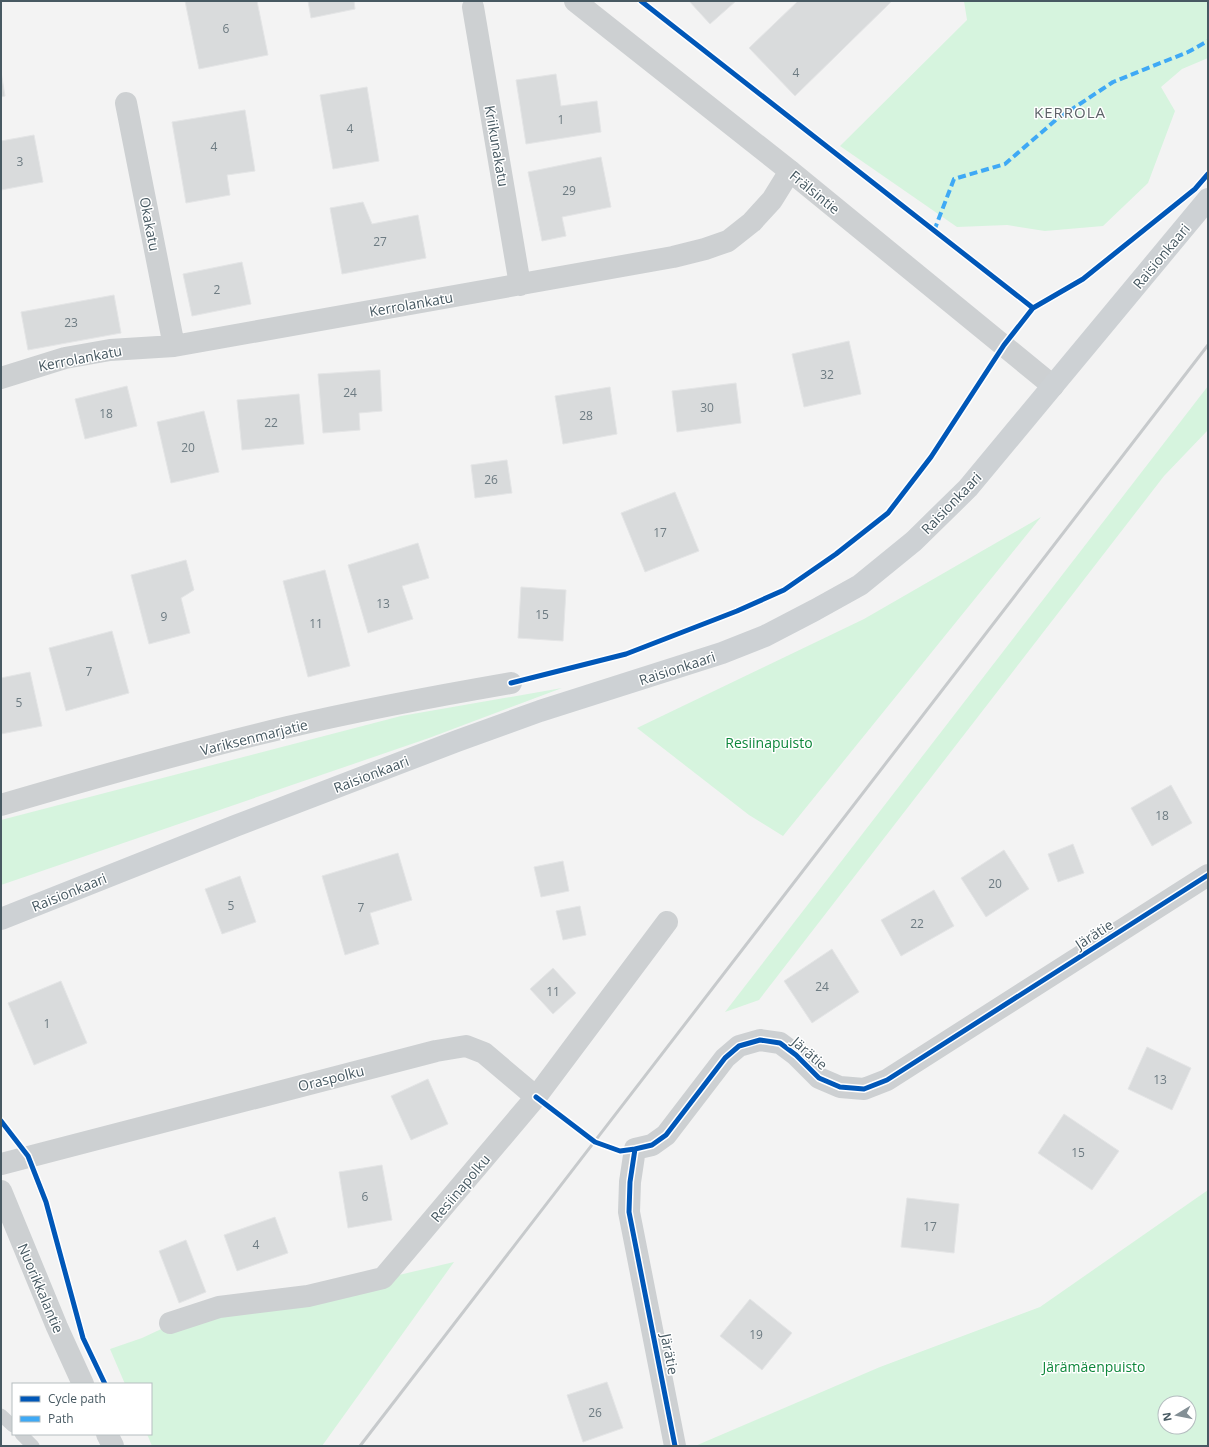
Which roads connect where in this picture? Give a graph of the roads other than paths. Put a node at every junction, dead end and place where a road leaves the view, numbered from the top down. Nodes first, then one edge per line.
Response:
1 (575, 1) edge
2 (473, 7) dead end
3 (126, 103) dead end
4 (790, 171) junction
5 (1208, 199) edge
6 (520, 285) junction
7 (174, 346) junction
8 (1, 378) edge
9 (1053, 386) junction
10 (511, 683) dead end
11 (1, 805) edge
12 (1208, 875) edge
13 (1, 919) edge
14 (667, 922) dead end
15 (536, 1097) junction
16 (1, 1164) edge
17 (1, 1191) edge
18 (170, 1323) dead end
19 (83, 1383) edge
20 (1, 1415) edge
21 (12, 1425) edge
22 (22, 1435) edge
23 (108, 1435) edge
24 (33, 1446) edge
25 (113, 1446) edge
26 (675, 1446) edge

1 - 4 street, Frälsintie
2 - 6 street, Kriikunakatu
3 - 7 street, Okakatu
4 - 6 street, Kerrolankatu
4 - 9 street, Frälsintie
5 - 9 main road, Raisionkaari
6 - 7 street, Kerrolankatu
7 - 8 street, Kerrolankatu
9 - 13 main road, Raisionkaari
10 - 11 street, Variksenmarjatie
12 - 26 street, Järätie
14 - 15 street, Resiinapolku
15 - 16 street, Oraspolku
15 - 18 street, Resiinapolku
17 - 19 street, Nuorikkalantie
20 - 21 lane
22 - 24 lane
23 - 25 street

